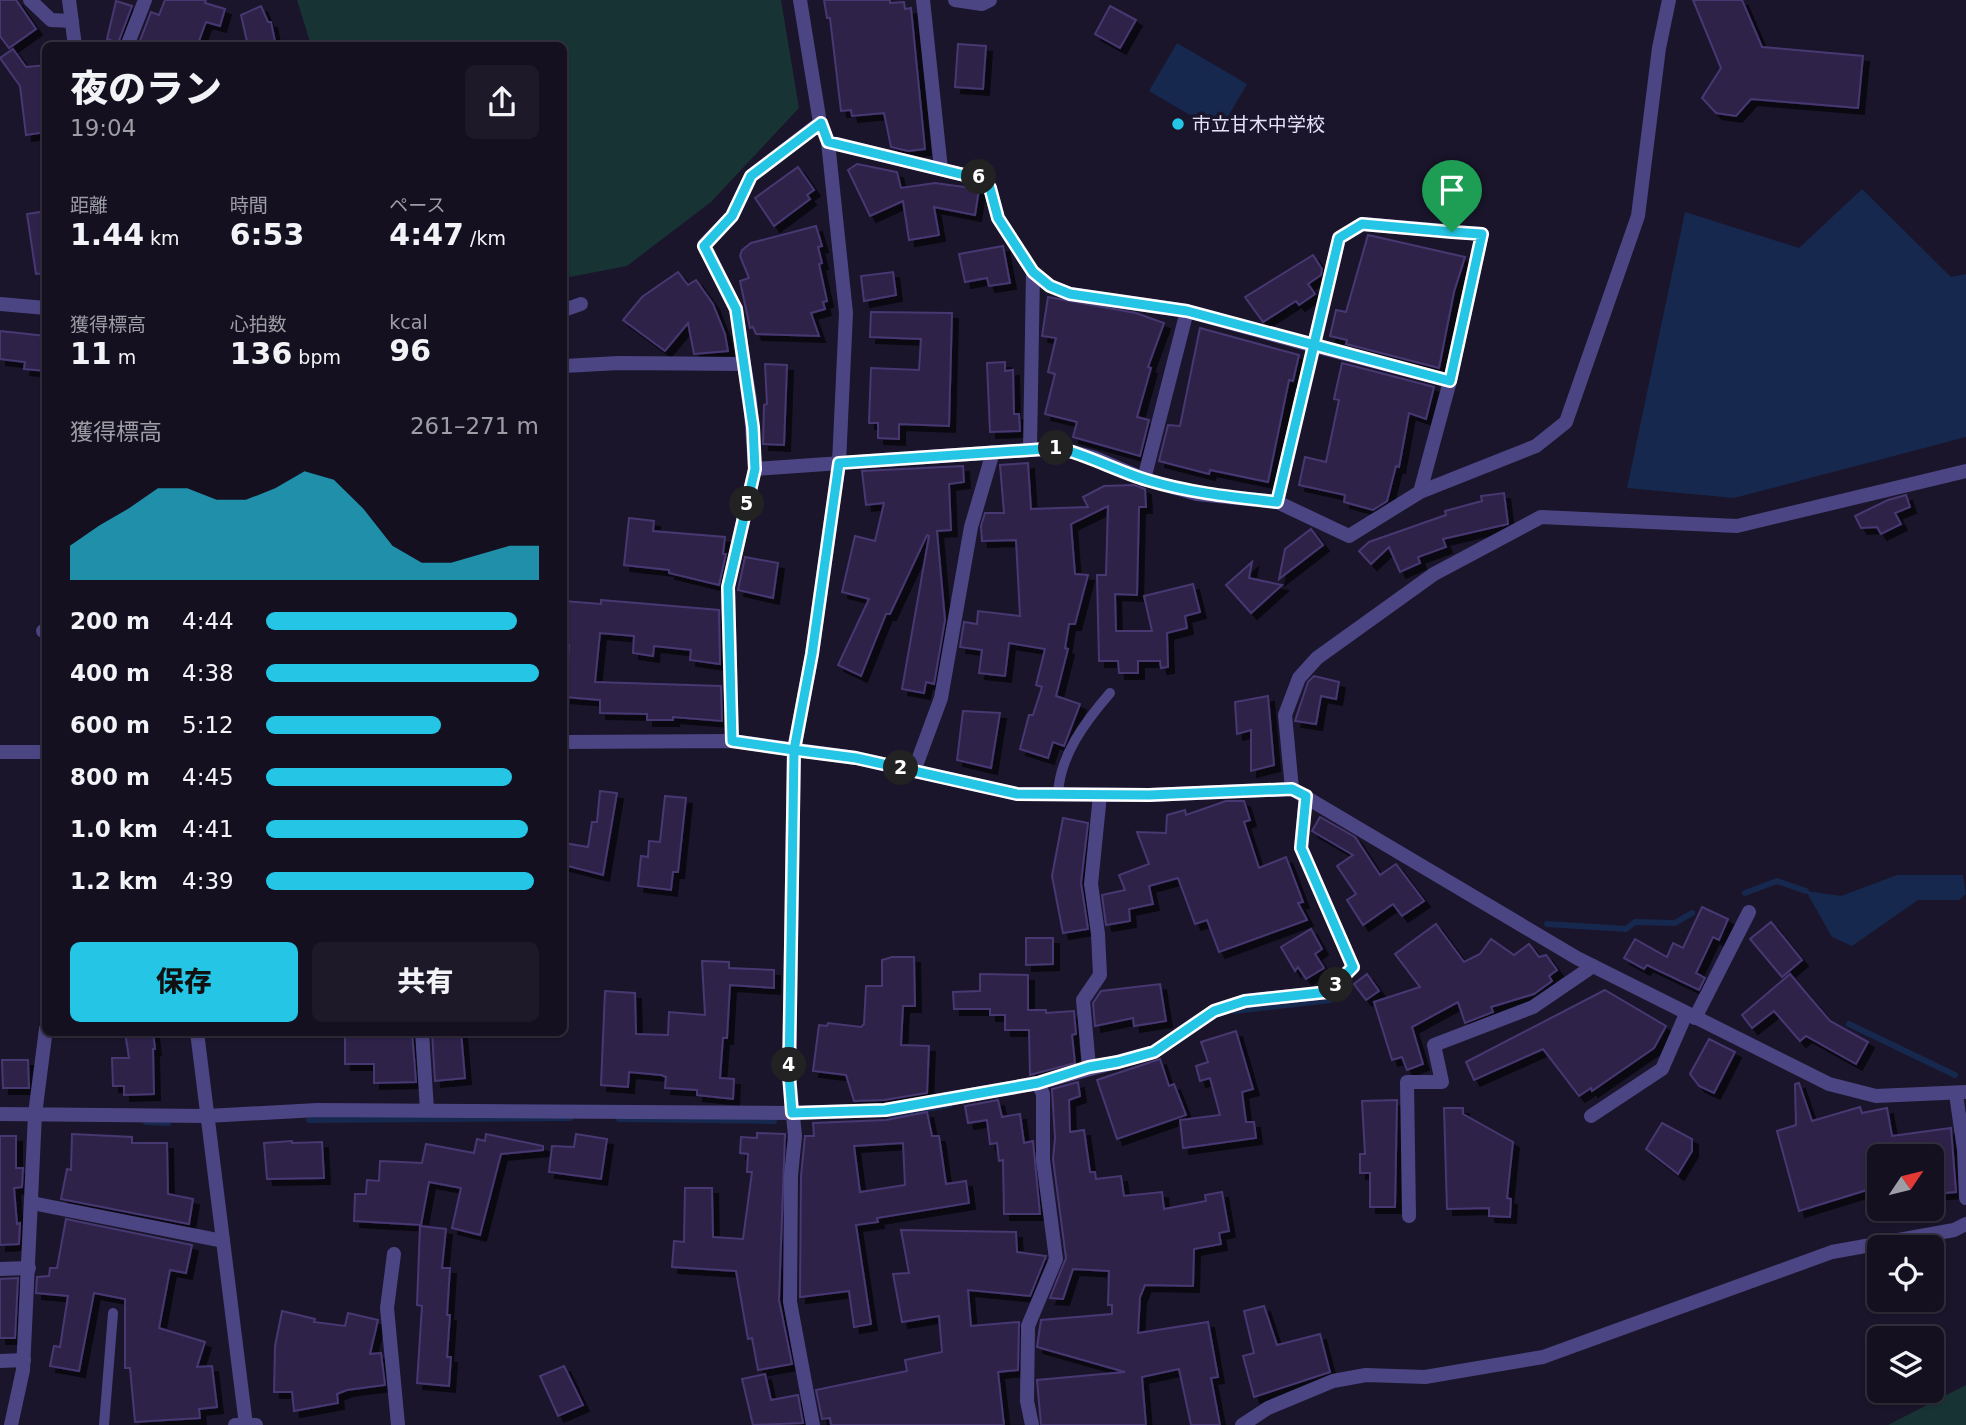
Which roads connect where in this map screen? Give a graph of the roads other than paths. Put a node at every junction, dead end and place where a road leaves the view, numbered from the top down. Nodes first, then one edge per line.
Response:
1 (30, 0) edge
2 (69, 0) edge
3 (145, 0) edge
4 (800, 0) edge
5 (923, 0) edge
6 (956, 0) edge
7 (990, 0) edge
8 (1669, 0) edge
9 (72, 22) junction
10 (74, 42) edge
11 (129, 42) edge
12 (821, 123) junction
13 (828, 142) junction
14 (941, 169) junction
15 (1033, 272) junction
16 (0, 304) edge
17 (581, 304) dead end
18 (42, 308) edge
19 (567, 309) edge
20 (1187, 311) junction
21 (1314, 346) junction
22 (744, 364) junction
23 (567, 366) edge
24 (1450, 381) junction
25 (1030, 449) junction
26 (993, 452) junction
27 (839, 463) junction
28 (755, 469) junction
29 (1966, 471) edge
30 (1144, 479) junction
31 (1420, 492) junction
32 (1277, 502) junction
33 (1110, 693) dead end
34 (732, 741) junction
35 (567, 742) edge
36 (794, 750) junction
37 (0, 752) edge
38 (42, 752) edge
39 (914, 771) junction
40 (1292, 789) junction
41 (1058, 794) junction
42 (1100, 795) junction
43 (1306, 796) junction
44 (1749, 912) dead end
45 (1592, 966) junction
46 (1690, 1016) junction
47 (45, 1036) edge
48 (197, 1036) edge
49 (422, 1036) edge
50 (1089, 1067) junction
51 (1038, 1083) junction
52 (1961, 1093) edge
53 (427, 1110) junction
54 (792, 1113) junction
55 (0, 1114) edge
56 (35, 1114) junction
57 (207, 1116) junction
58 (1591, 1116) dead end
59 (1966, 1198) edge
60 (32, 1203) junction
61 (1409, 1216) dead end
62 (1966, 1224) edge
63 (223, 1241) junction
64 (394, 1254) dead end
65 (29, 1268) junction
66 (0, 1269) edge
67 (113, 1313) dead end
68 (24, 1360) junction
69 (0, 1361) edge
70 (11, 1425) edge
71 (104, 1425) edge
72 (235, 1425) edge
73 (246, 1425) edge
74 (256, 1425) edge
75 (398, 1425) edge
76 (813, 1425) edge
77 (1032, 1425) edge
78 (1242, 1425) edge

1 - 9 street
2 - 9 street
3 - 11 street
4 - 12 street
5 - 14 street
6 - 7 street
8 - 31 street
9 - 10 street
12 - 13 street
12 - 22 street
13 - 14 street
13 - 27 street
14 - 15 street
15 - 20 street
15 - 25 street
16 - 18 street
17 - 19 street
20 - 21 street
20 - 30 street
21 - 24 street
21 - 24 street
21 - 32 street
22 - 23 street
22 - 28 street
24 - 31 street
25 - 26 street
25 - 30 street
26 - 27 street
26 - 39 street
27 - 28 street
27 - 36 street
28 - 34 street
29 - 40 street
30 - 32 street
31 - 32 street
33 - 41 lane
34 - 35 street
34 - 36 street
36 - 39 street
36 - 54 street
37 - 38 street
39 - 41 street
40 - 42 street
40 - 43 street
41 - 42 street
42 - 50 street
43 - 45 street
43 - 50 street
44 - 46 street
45 - 46 street
45 - 61 street
46 - 52 street
46 - 58 street
47 - 56 street
48 - 57 street
49 - 53 street
50 - 51 street
51 - 54 street
51 - 77 street
52 - 59 street
53 - 54 street
53 - 57 street
54 - 76 street
55 - 56 street
56 - 57 street
56 - 60 street
57 - 63 street
60 - 63 street
60 - 65 street
62 - 78 street
63 - 73 street
64 - 75 street
65 - 66 street
65 - 68 street
67 - 71 lane
68 - 69 street
68 - 70 street
72 - 73 street
73 - 74 street

